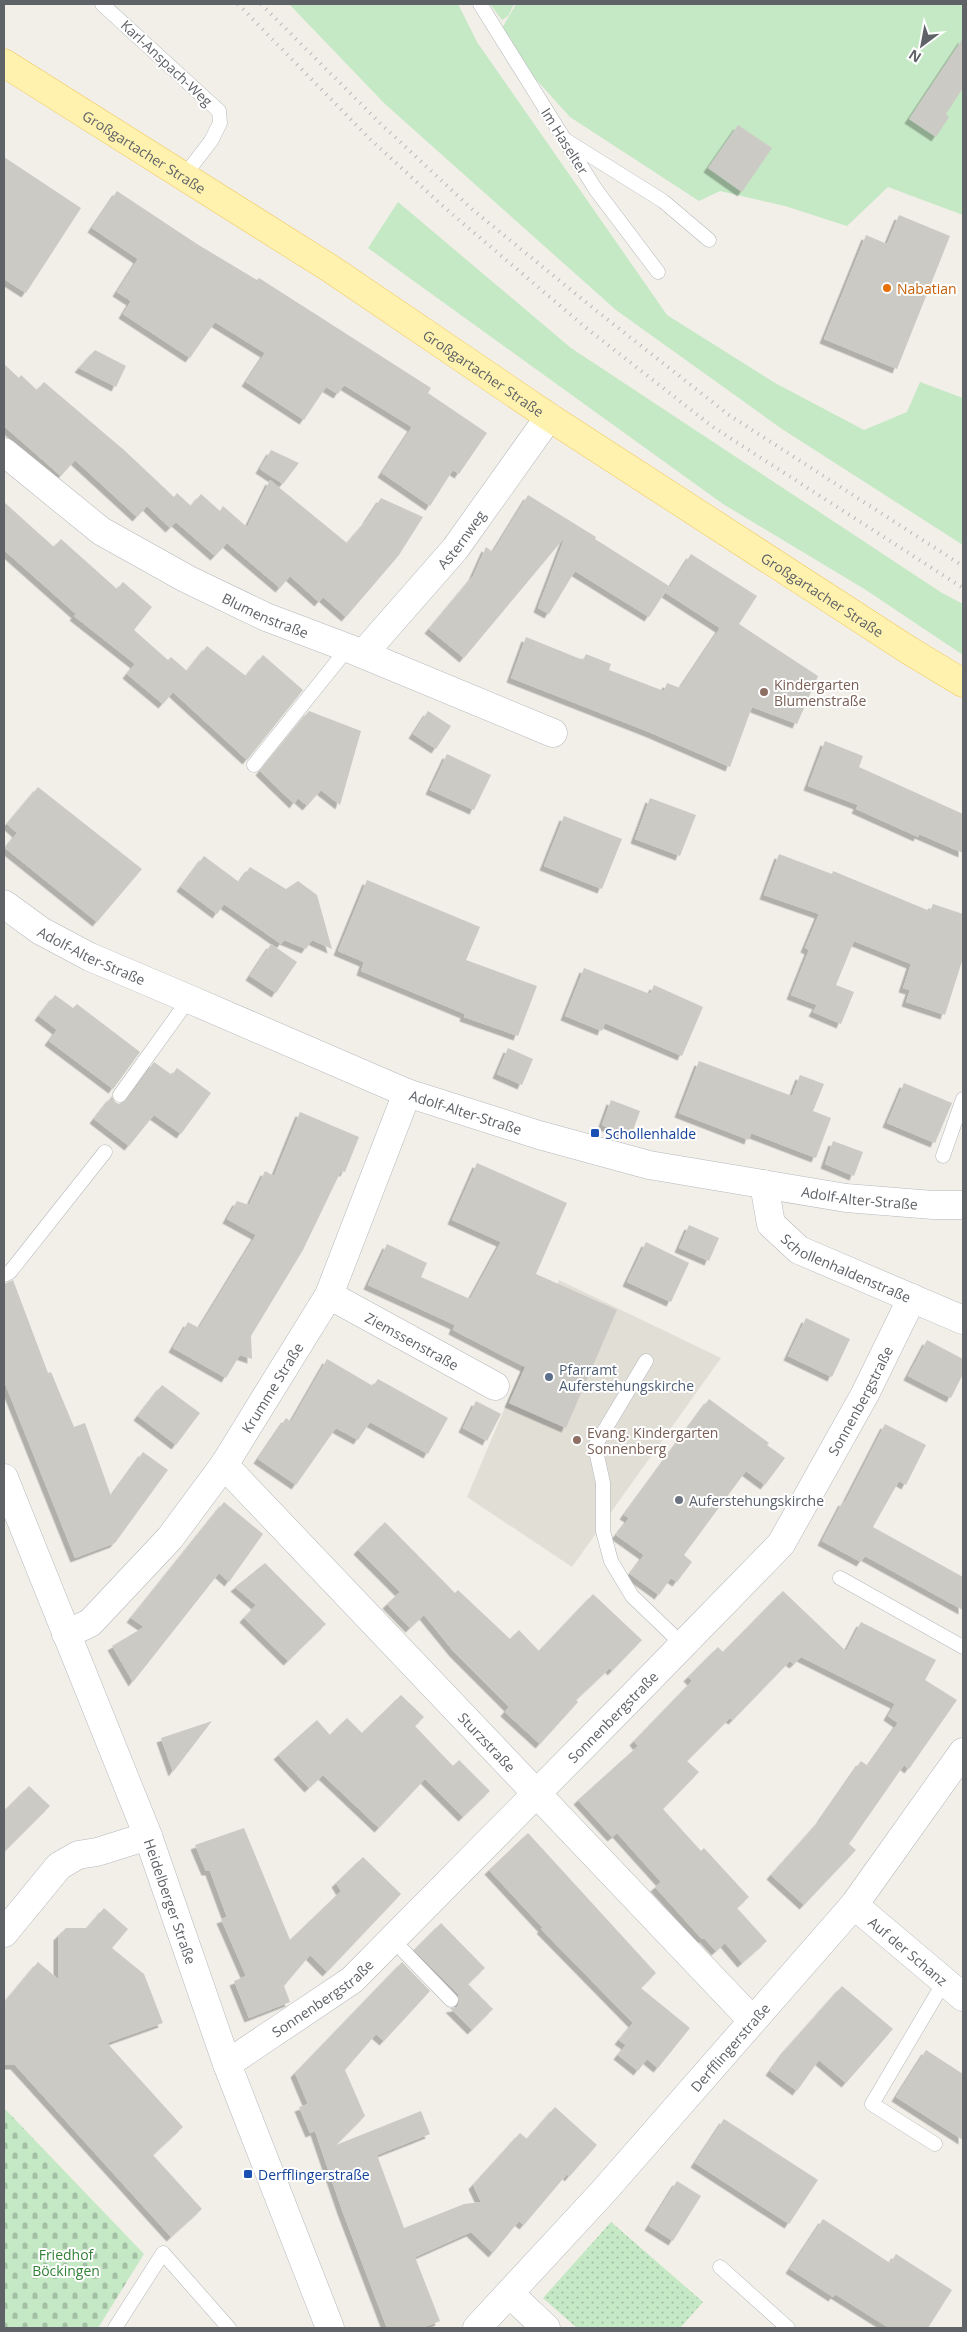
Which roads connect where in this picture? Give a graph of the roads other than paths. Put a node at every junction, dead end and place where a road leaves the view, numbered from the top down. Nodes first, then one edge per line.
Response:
1 (102, 4) edge
2 (480, 4) edge
3 (5, 65) edge
4 (563, 139) junction
5 (184, 176) junction
6 (709, 240) dead end
7 (658, 272) dead end
8 (549, 417) junction
9 (4, 452) edge
10 (355, 651) junction
11 (963, 683) edge
12 (553, 733) dead end
13 (254, 765) dead end
14 (4, 904) edge
15 (189, 1000) junction
16 (407, 1093) junction
17 (120, 1094) dead end
18 (963, 1098) edge
19 (105, 1152) dead end
20 (943, 1156) dead end
21 (764, 1184) junction
22 (963, 1205) edge
23 (4, 1275) edge
24 (329, 1295) junction
25 (912, 1298) junction
26 (963, 1320) edge
27 (646, 1361) dead end
28 (495, 1386) dead end
29 (224, 1465) junction
30 (4, 1478) edge
31 (840, 1578) dead end
32 (66, 1634) junction
33 (683, 1645) junction
34 (963, 1647) edge
35 (963, 1752) edge
36 (536, 1795) junction
37 (148, 1836) junction
38 (854, 1905) junction
39 (4, 1932) edge
40 (393, 1940) junction
41 (954, 1990) edge
42 (451, 2000) dead end
43 (752, 2020) junction
44 (227, 2064) junction
45 (935, 2144) dead end
46 (720, 2267) dead end
47 (510, 2294) junction
48 (115, 2328) edge
49 (229, 2328) edge
50 (330, 2328) edge
51 (477, 2328) edge
52 (546, 2328) edge
53 (788, 2328) edge

1 - 5 lane, Karl-Anspach-Weg
2 - 4 lane, Im Haselter
3 - 5 main road, Großgartacher Straße
4 - 6 lane
4 - 7 lane, Im Haselter
5 - 8 main road, Großgartacher Straße
8 - 10 street, Asternweg
8 - 11 main road, Großgartacher Straße
9 - 10 street, Blumenstraße
10 - 12 street, Blumenstraße
10 - 13 lane, Asternweg
14 - 15 street, Adolf-Alter-Straße
15 - 16 street, Adolf-Alter-Straße
15 - 17 lane
16 - 21 street, Adolf-Alter-Straße
16 - 24 street, Krumme Straße
18 - 20 lane
19 - 23 lane
21 - 22 street, Adolf-Alter-Straße
21 - 25 street, Schollenhaldenstraße
24 - 28 street, Ziemssenstraße
24 - 29 street, Krumme Straße
25 - 26 street, Schollenhaldenstraße
25 - 33 street, Sonnenbergstraße
27 - 33 lane
29 - 32 street, Krumme Straße
29 - 36 street, Sturzstraße
30 - 32 street, Heidelberger Straße
31 - 34 lane
32 - 37 street, Heidelberger Straße
33 - 36 street, Sonnenbergstraße
35 - 38 street, Derfflingerstraße
36 - 40 street, Sonnenbergstraße
36 - 43 street, Sturzstraße
37 - 39 street
37 - 44 street, Heidelberger Straße
38 - 41 street, Auf der Schanz
38 - 43 street, Derfflingerstraße
40 - 42 lane
40 - 44 street, Sonnenbergstraße
41 - 45 lane
43 - 47 street, Derfflingerstraße
44 - 50 street, Heidelberger Straße
46 - 53 lane
47 - 51 street, Derfflingerstraße
47 - 52 street
48 - 49 lane

